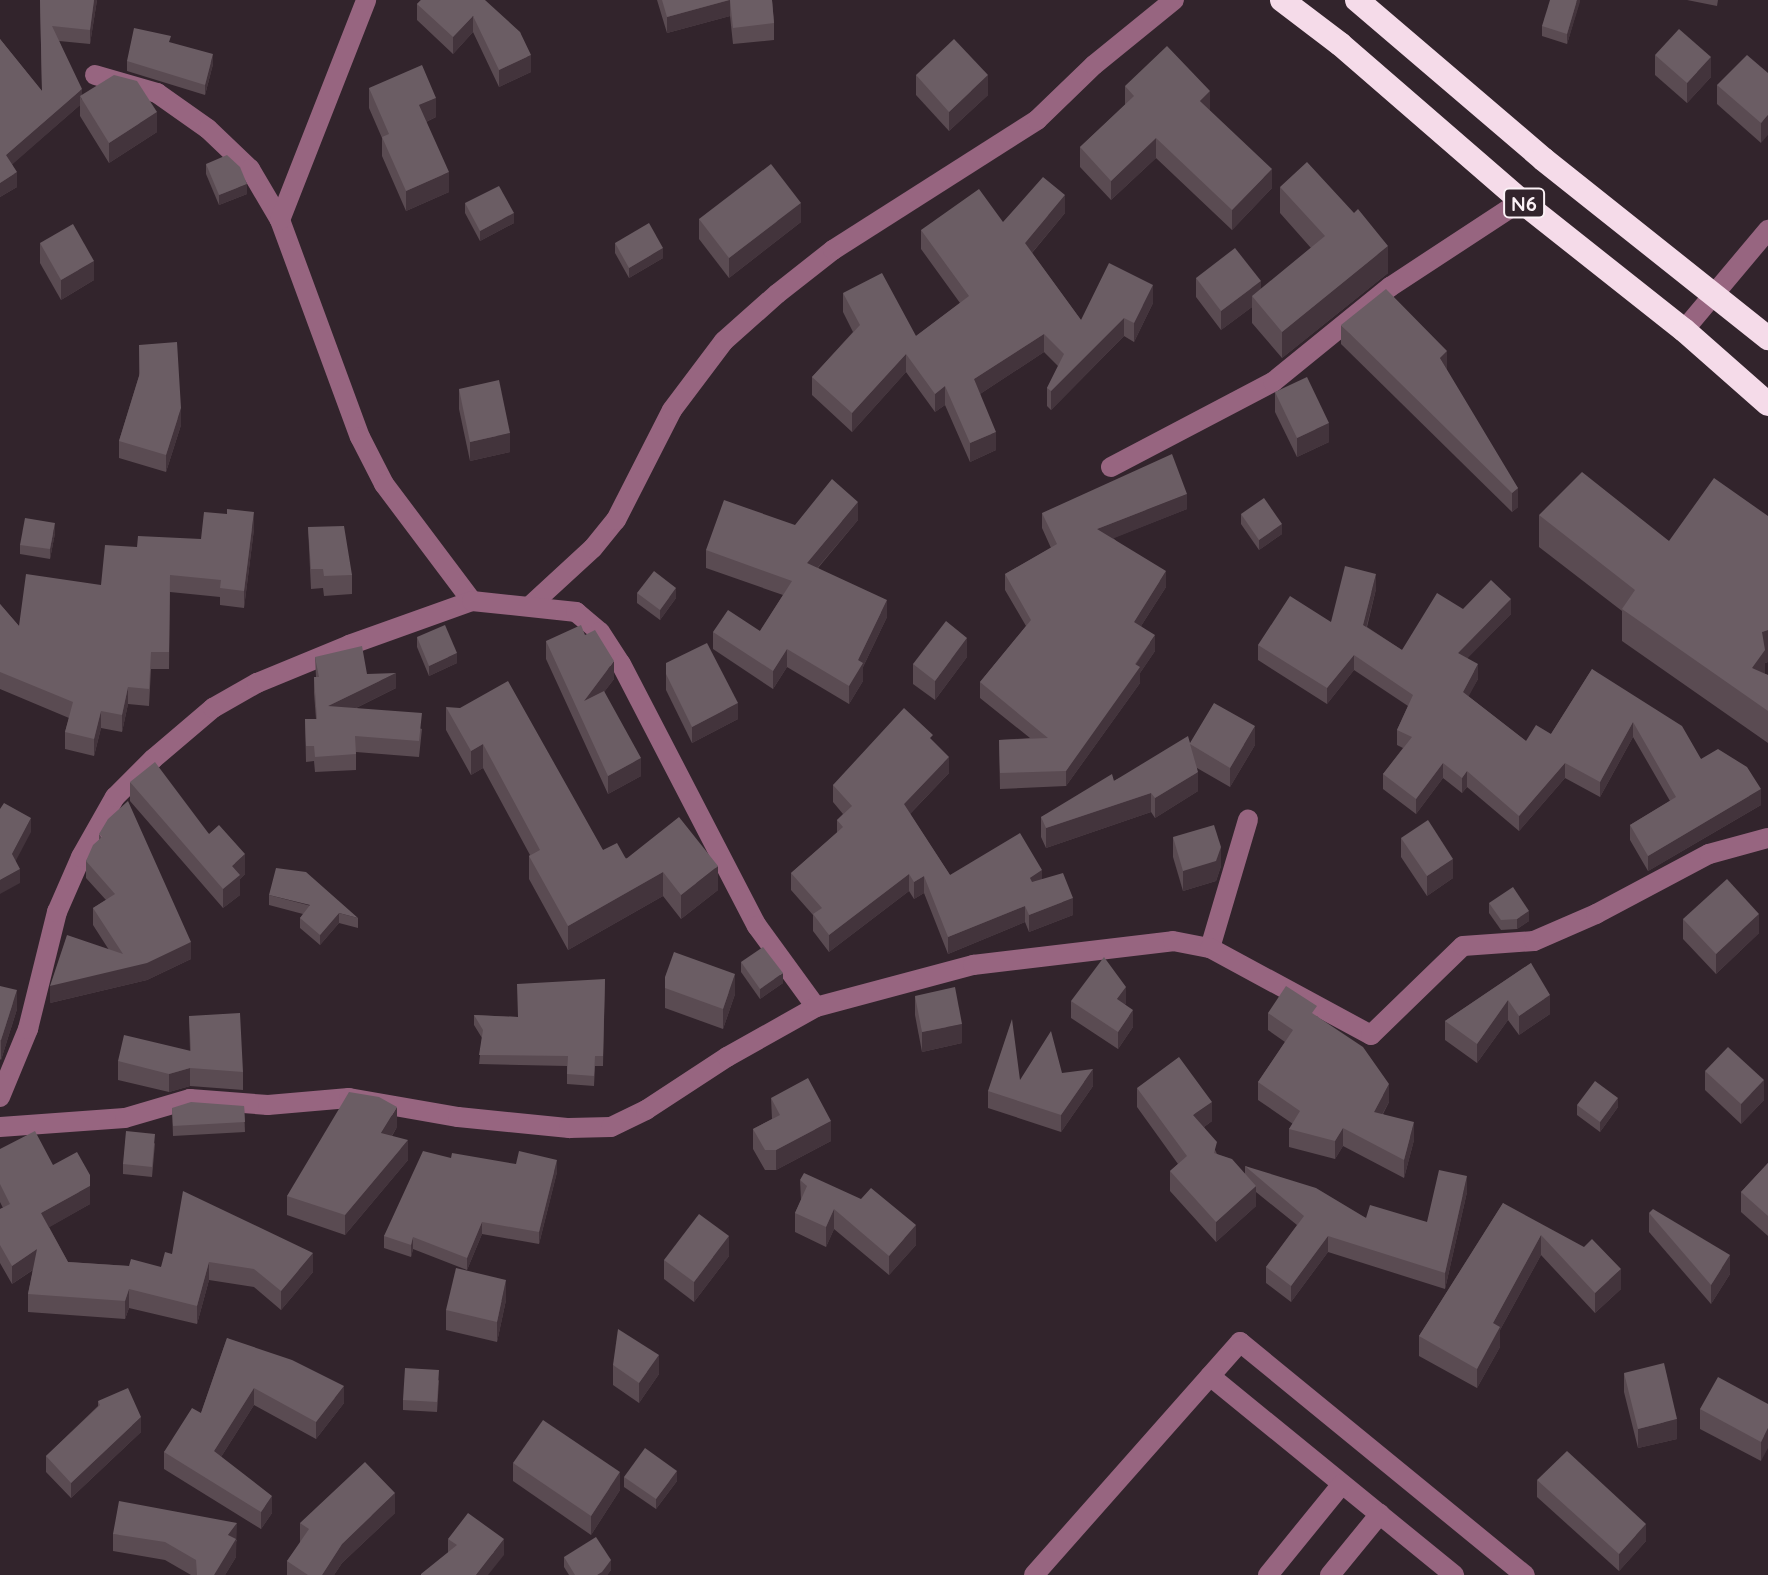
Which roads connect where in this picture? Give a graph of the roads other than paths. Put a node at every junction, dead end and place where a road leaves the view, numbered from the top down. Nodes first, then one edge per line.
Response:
1 (366, 0) edge
2 (1174, 0) edge
3 (1282, 0) edge
4 (1357, 0) edge
5 (95, 75) dead end
6 (1521, 201) junction
7 (280, 220) junction
8 (1768, 230) edge
9 (1714, 296) junction
10 (1684, 330) junction
11 (1768, 338) edge
12 (1768, 404) edge
13 (1111, 467) dead end
14 (472, 601) junction
15 (531, 605) junction
16 (1248, 820) dead end
17 (1768, 838) edge
18 (1210, 948) junction
19 (816, 1007) junction
20 (0, 1097) edge
21 (0, 1127) edge
22 (1210, 1376) junction
23 (1342, 1484) junction
24 (1380, 1514) junction
25 (1034, 1575) edge
26 (1268, 1575) edge
27 (1330, 1575) edge
28 (1454, 1575) edge
29 (1525, 1575) edge

1 - 7 street
2 - 15 street
3 - 6 highway, N6
4 - 9 highway, N6
5 - 7 street
6 - 10 highway, N6
6 - 13 street
7 - 14 street
8 - 9 street
9 - 10 street
9 - 11 highway, N6
10 - 12 highway, N6
14 - 15 street
14 - 20 street
15 - 19 street
16 - 18 street
17 - 18 street
18 - 19 street
19 - 21 street
22 - 23 street
22 - 25 street
22 - 29 street
23 - 24 street
23 - 26 street
24 - 27 street
24 - 28 street

